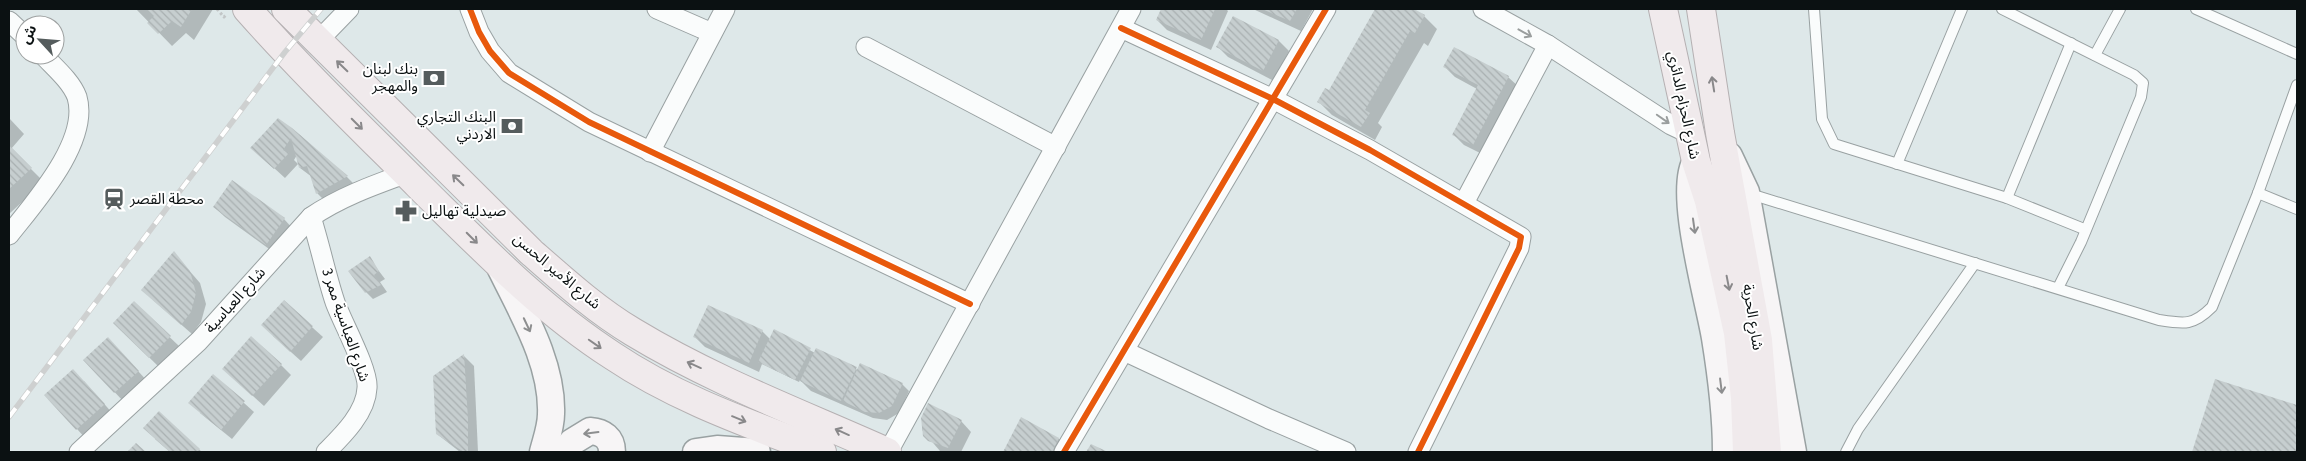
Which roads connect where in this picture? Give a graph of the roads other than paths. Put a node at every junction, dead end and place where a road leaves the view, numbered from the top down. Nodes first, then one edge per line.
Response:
1 (349, 9) edge
2 (470, 9) edge
3 (657, 9) edge
4 (725, 9) edge
5 (1131, 9) edge
6 (1326, 9) edge
7 (1483, 9) edge
8 (1664, 9) edge
9 (1701, 9) edge
10 (1814, 9) edge
11 (1962, 9) edge
12 (2002, 9) edge
13 (2120, 9) edge
14 (2196, 9) edge
15 (236, 13) edge
16 (301, 26) edge
17 (1121, 28) junction
18 (712, 33) junction
19 (2071, 43) junction
20 (1548, 45) junction
21 (866, 47) dead end
22 (283, 49) junction
23 (2297, 54) edge
24 (2095, 55) junction
25 (52, 65) edge
26 (2297, 85) edge
27 (1273, 99) junction
28 (1690, 134) junction
29 (1056, 147) junction
30 (650, 152) junction
31 (1696, 161) junction
32 (1897, 164) junction
33 (407, 173) junction
34 (1738, 188) junction
35 (2258, 193) junction
36 (2007, 198) junction
37 (1709, 201) joint
38 (1464, 203) junction
39 (2297, 209) edge
40 (310, 217) junction
41 (2084, 229) junction
42 (9, 235) edge
43 (1975, 263) junction
44 (499, 265) junction
45 (2058, 288) junction
46 (970, 304) junction
47 (1124, 351) junction
48 (1786, 421) junction
49 (79, 452) edge
50 (326, 452) edge
51 (543, 452) edge
52 (564, 452) edge
53 (612, 452) edge
54 (696, 452) edge
55 (757, 452) edge
56 (822, 452) edge
57 (888, 452) edge
58 (1064, 452) edge
59 (1346, 452) edge
60 (1418, 452) edge
61 (1726, 452) edge
62 (1747, 452) edge
63 (1767, 452) edge
64 (1788, 452) edge
65 (1793, 452) edge
66 (1846, 452) edge

1 - 16 street
2 - 30 street
3 - 18 street
4 - 18 street
5 - 17 street
6 - 27 street
7 -> 20 street
8 - 28 highway, شارع الحزام الدائري
34 -> 9 highway, شارع الحزام الدائري
10 - 32 lane
11 - 32 lane
12 - 19 lane
13 - 24 lane
14 - 23 lane
15 - 22 highway
16 - 22 highway
57 -> 16 highway, شارع الأمير الحسن
17 - 27 street
17 - 29 street
18 - 30 street
19 - 24 lane
19 - 36 lane
20 -> 28 street
20 - 38 street
21 - 29 street
22 -> 33 highway
24 - 41 lane
25 - 42 street
26 - 35 lane
27 - 38 street
27 - 47 street
28 - 31 highway, شارع الحزام الدائري
29 - 46 street
30 - 46 street
31 - 37 highway, شارع الحزام الدائري
31 -> 61 main road
32 - 36 lane
33 - 40 street, شارع العباسية
33 -> 44 highway
34 - 43 lane
34 - 48 main road
34 - 63 highway, شارع الحرية
35 - 39 lane
35 - 45 lane
36 - 41 lane
37 -> 62 highway, شارع الحرية
38 - 60 street
40 - 49 street, شارع العباسية
40 - 50 street, شارع العباسية ممر 3
41 - 45 lane
43 - 45 lane
43 - 66 lane
44 -> 51 main road
44 -> 56 highway
46 - 57 street
47 - 58 street
47 - 59 street
48 - 64 main road
48 - 65 main road
53 -> 52 main road
54 - 55 main road

